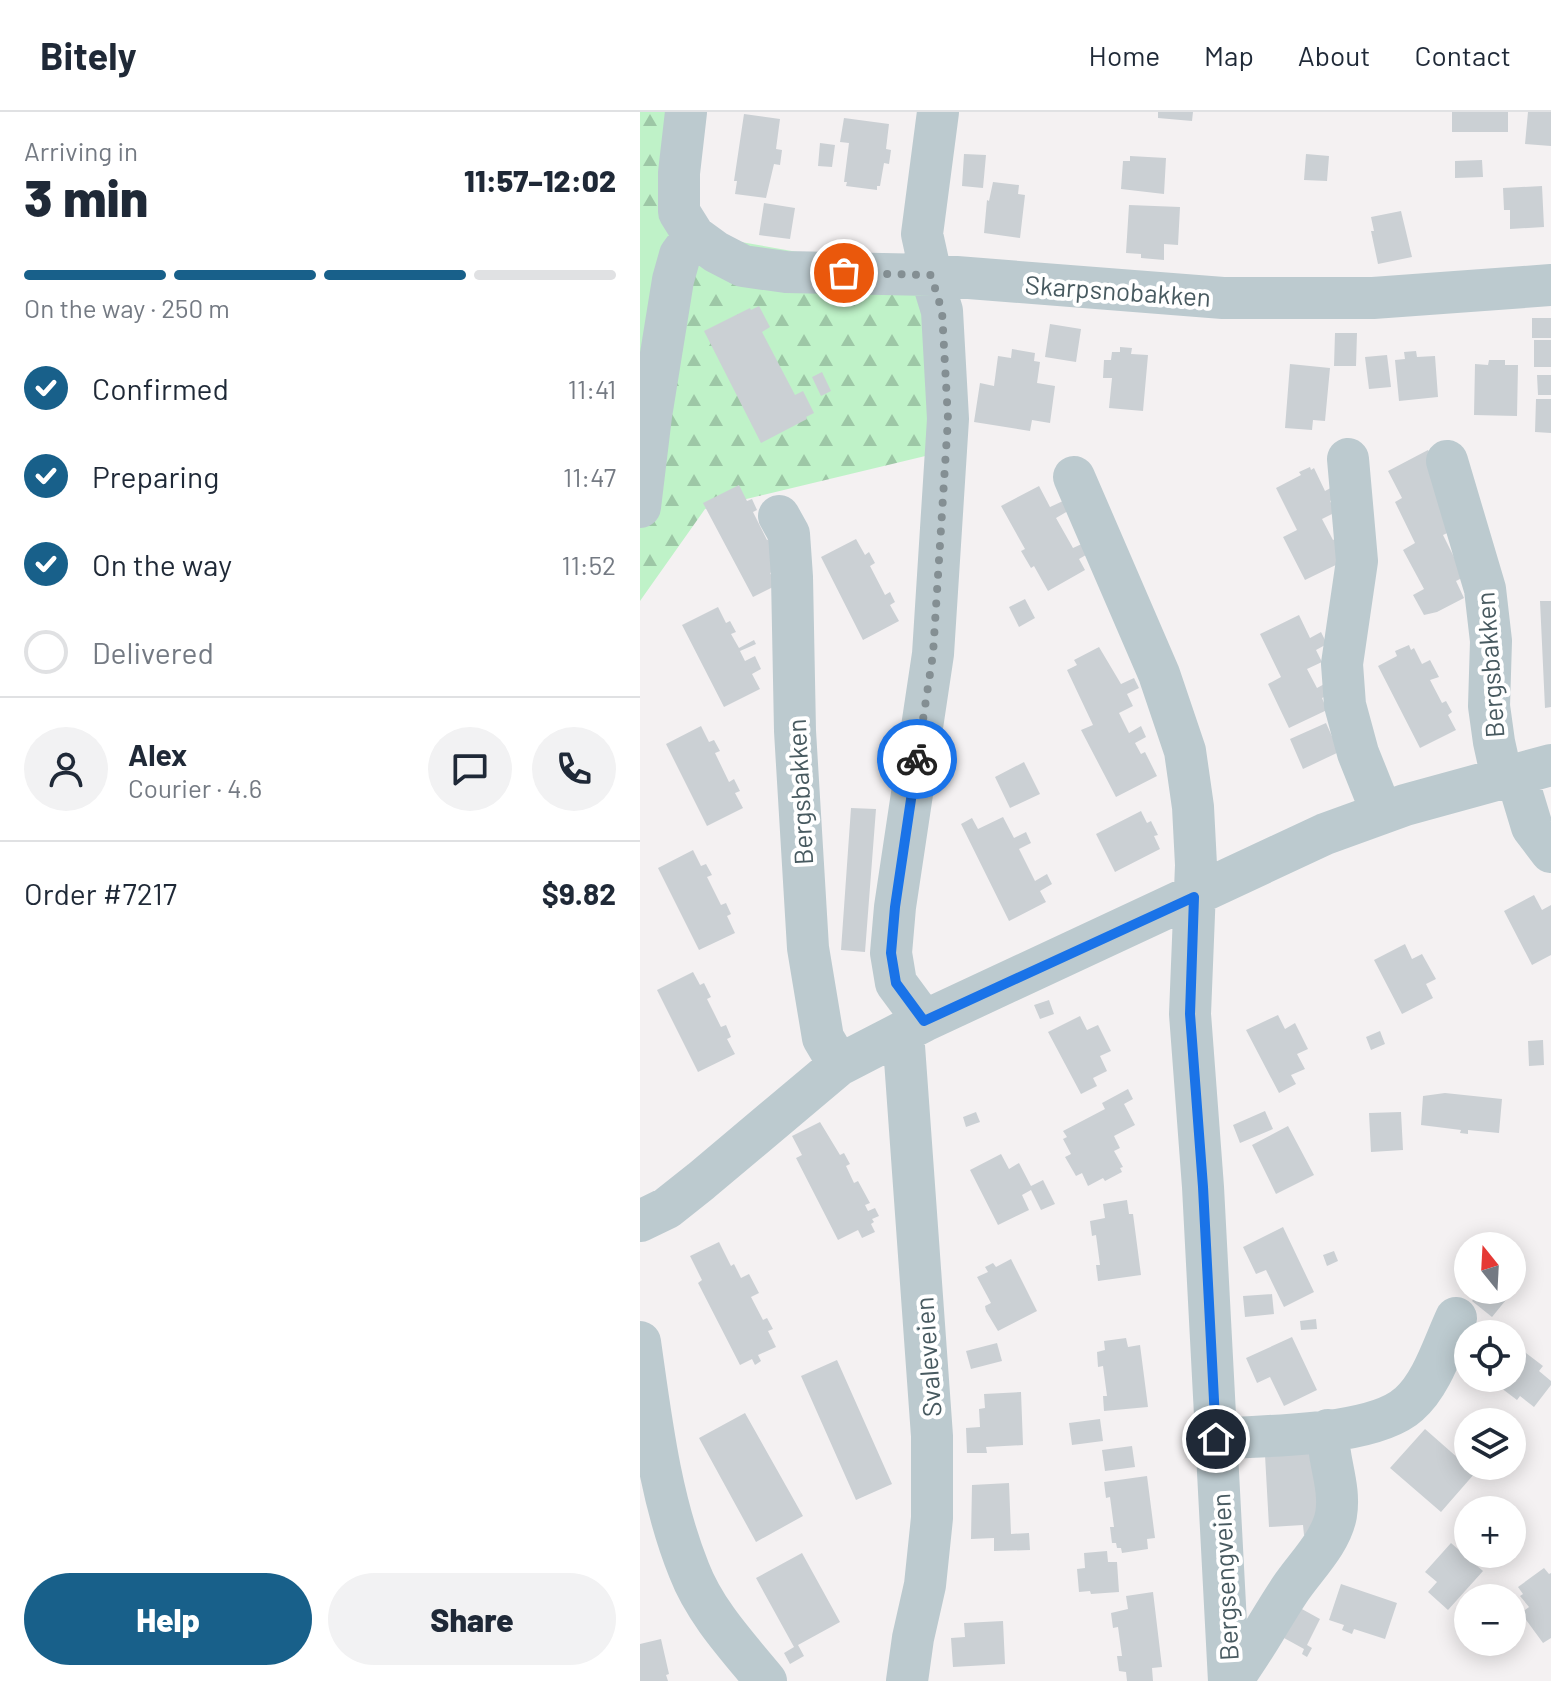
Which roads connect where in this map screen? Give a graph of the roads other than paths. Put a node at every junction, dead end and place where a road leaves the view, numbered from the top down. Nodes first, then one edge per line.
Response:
1 (686, 112) edge
2 (938, 112) edge
3 (694, 236) junction
4 (931, 275) junction
5 (1551, 285) edge
6 (1348, 459) dead end
7 (1447, 461) dead end
8 (1074, 477) dead end
9 (640, 507) edge
10 (779, 516) dead end
11 (1523, 773) edge
12 (1382, 813) junction
13 (1551, 852) edge
14 (1194, 897) junction
15 (914, 1026) junction
16 (839, 1065) junction
17 (640, 1221) edge
18 (1456, 1318) dead end
19 (640, 1342) edge
20 (1328, 1430) junction
21 (1216, 1439) junction
22 (766, 1681) edge
23 (907, 1681) edge
24 (1230, 1681) edge

1 - 3 street
2 - 4 street
3 - 4 street, Skarpsnobakken
3 - 9 street
4 - 5 street, Skarpsnobakken
4 - 15 street
6 - 12 street
7 - 11 street, Bergsbakken
8 - 14 street
10 - 16 street, Bergsbakken
11 - 12 street
11 - 13 street, Bergsbakken
12 - 14 street
14 - 15 street
14 - 21 street, Bergsengveien
15 - 16 street
15 - 23 street, Svaleveien
16 - 17 street
18 - 20 street
19 - 22 street
20 - 21 street
20 - 24 street
21 - 24 street, Bergsengveien

